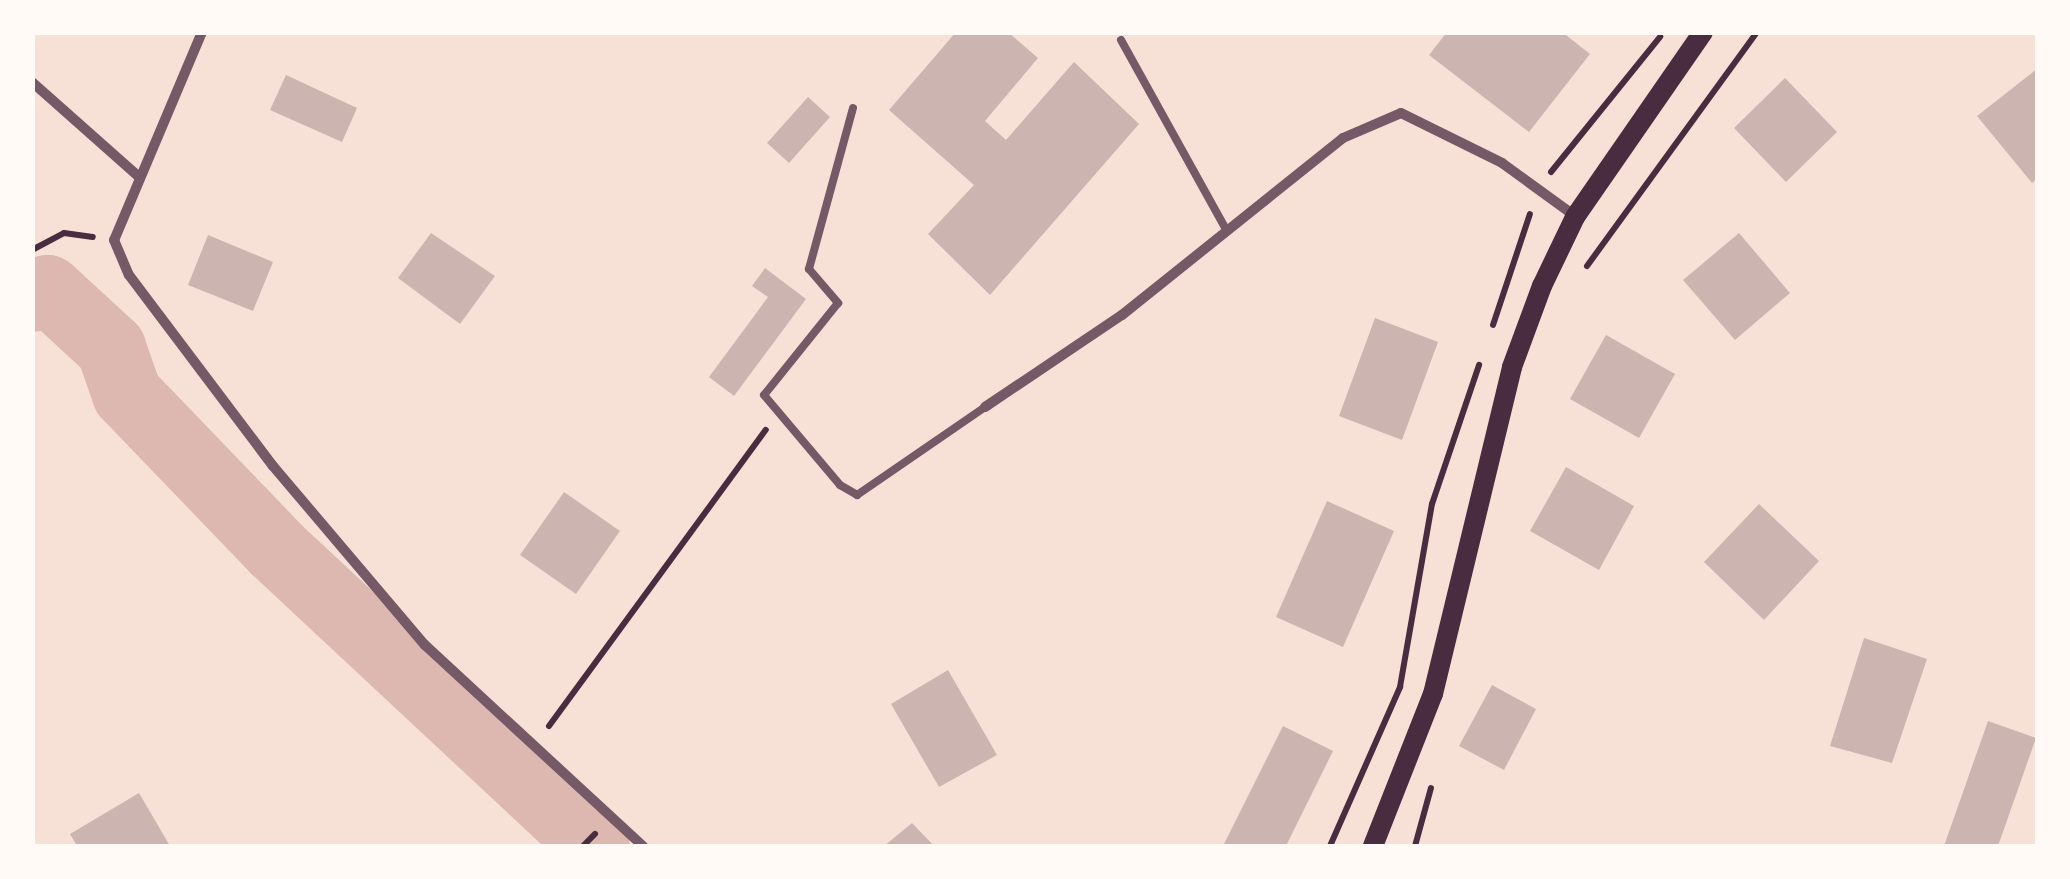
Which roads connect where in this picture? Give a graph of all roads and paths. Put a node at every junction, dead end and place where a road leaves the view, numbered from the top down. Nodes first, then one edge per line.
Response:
1 (202, 32) edge
2 (1703, 32) edge
3 (1757, 32) edge
4 (1121, 40) dead end
5 (32, 82) edge
6 (853, 108) dead end
7 (140, 178) junction
8 (1575, 217) junction
9 (1226, 228) junction
10 (114, 240) junction
11 (32, 250) edge
12 (1578, 281) dead end
13 (985, 407) joint
14 (780, 414) junction
15 (534, 748) junction
16 (1436, 771) dead end
17 (643, 846) edge
18 (1374, 846) edge
19 (1415, 846) edge

1 - 7 street
2 - 8 main road
3 - 12 path
4 - 9 lane
5 - 7 street
6 - 14 lane
7 - 10 street
8 - 9 street
8 - 18 main road
9 - 13 street
10 - 11 path
10 - 15 street
13 - 14 lane
14 - 15 path
15 - 17 street
16 - 19 path

